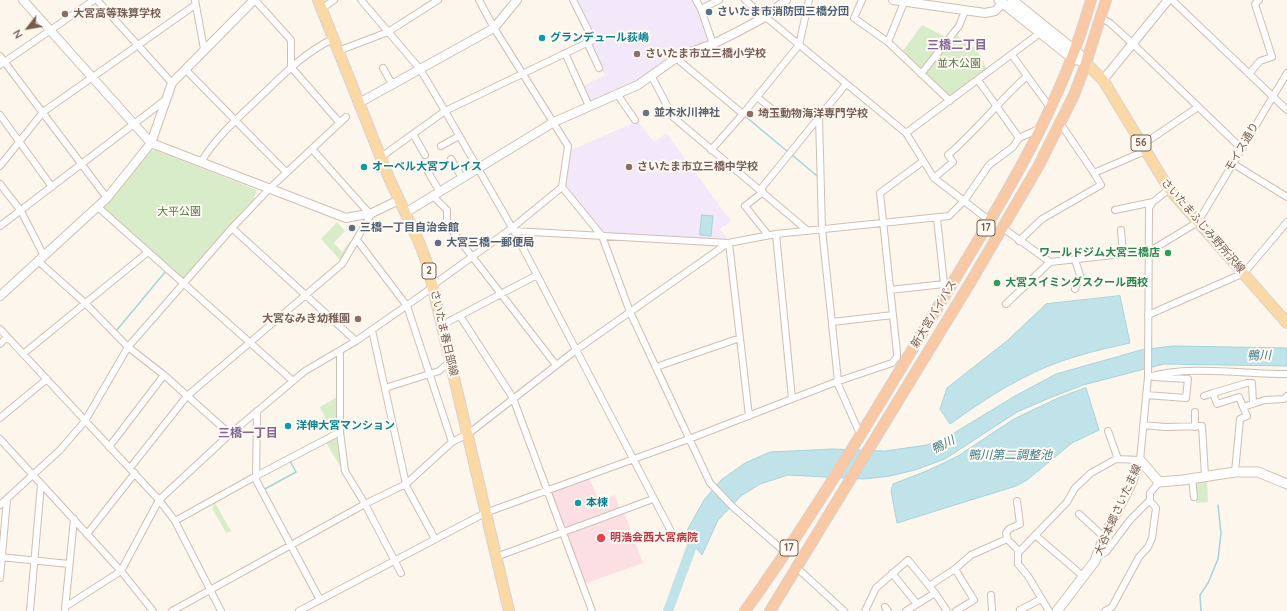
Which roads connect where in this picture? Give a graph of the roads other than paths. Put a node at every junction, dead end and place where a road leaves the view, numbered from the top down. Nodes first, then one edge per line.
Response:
1 (24, 0) edge
2 (96, 0) edge
3 (255, 0) edge
4 (334, 0) edge
5 (361, 0) edge
6 (438, 0) edge
7 (480, 0) edge
8 (518, 0) edge
9 (573, 0) edge
10 (696, 0) edge
11 (719, 0) edge
12 (745, 0) edge
13 (786, 0) edge
14 (809, 0) edge
15 (862, 0) edge
16 (894, 0) edge
17 (1012, 0) edge
18 (1091, 0) edge
19 (1106, 0) edge
20 (1168, 0) edge
21 (1172, 0) edge
22 (1259, 0) edge
23 (905, 1) edge
24 (1001, 1) edge
25 (195, 2) edge
26 (319, 4) edge
27 (701, 9) junction
28 (965, 11) junction
29 (764, 17) junction
30 (1101, 18) junction
31 (494, 28) junction
32 (51, 30) junction
33 (388, 32) junction
34 (1040, 33) junction
35 (333, 39) junction
36 (587, 42) junction
37 (888, 42) junction
38 (713, 44) junction
39 (1133, 44) junction
40 (137, 45) junction
41 (798, 45) junction
42 (204, 49) junction
43 (338, 51) junction
44 (565, 53) junction
45 (1074, 53) junction
46 (1012, 55) junction
47 (0, 56) edge
48 (676, 58) junction
49 (1086, 63) junction
50 (2, 64) edge
51 (291, 67) junction
52 (185, 68) junction
53 (383, 68) dead end
54 (598, 68) dead end
55 (420, 69) junction
56 (1287, 73) edge
57 (522, 74) junction
58 (921, 74) junction
59 (1249, 74) junction
60 (651, 75) junction
61 (1027, 76) junction
62 (94, 77) junction
63 (978, 80) junction
64 (1103, 80) junction
65 (172, 84) junction
66 (392, 84) junction
67 (846, 84) junction
68 (617, 94) junction
69 (757, 96) junction
70 (1272, 96) junction
71 (164, 101) junction
72 (950, 101) junction
73 (359, 103) junction
74 (590, 106) junction
75 (996, 106) junction
76 (1198, 106) junction
77 (1051, 109) junction
78 (1287, 110) edge
79 (445, 111) junction
80 (43, 112) junction
81 (777, 113) dead end
82 (743, 114) junction
83 (0, 115) edge
84 (346, 117) dead end
85 (819, 117) junction
86 (635, 120) dead end
87 (235, 121) junction
88 (554, 122) junction
89 (340, 123) junction
90 (1060, 123) junction
91 (134, 124) junction
92 (1042, 128) junction
93 (906, 133) junction
94 (413, 134) junction
95 (459, 136) junction
96 (1019, 138) junction
97 (20, 140) junction
98 (151, 143) junction
99 (441, 146) dead end
100 (1143, 148) junction
101 (1241, 148) junction
102 (312, 149) junction
103 (711, 150) junction
104 (425, 154) dead end
105 (381, 157) junction
106 (451, 160) dead end
107 (201, 162) junction
108 (922, 162) junction
109 (1232, 163) junction
110 (82, 164) junction
111 (0, 166) edge
112 (477, 168) junction
113 (286, 172) junction
114 (428, 172) dead end
115 (1094, 173) junction
116 (462, 178) junction
117 (934, 178) junction
118 (0, 184) edge
119 (52, 187) junction
120 (562, 187) junction
121 (269, 189) junction
122 (1169, 189) junction
123 (761, 191) junction
124 (437, 194) junction
125 (1287, 197) edge
126 (107, 198) junction
127 (399, 200) junction
128 (964, 201) junction
129 (1152, 202) junction
130 (99, 208) junction
131 (21, 210) junction
132 (1115, 210) dead end
133 (404, 212) junction
134 (371, 213) junction
135 (936, 218) junction
136 (990, 220) junction
137 (1198, 222) junction
138 (1287, 222) edge
139 (883, 223) junction
140 (0, 226) edge
141 (232, 228) junction
142 (513, 230) junction
143 (822, 230) junction
144 (1121, 230) dead end
145 (808, 231) junction
146 (1007, 231) dead end
147 (776, 234) junction
148 (602, 236) junction
149 (768, 236) junction
150 (357, 240) junction
151 (1019, 241) junction
152 (729, 243) junction
153 (1150, 251) junction
154 (148, 252) junction
155 (1123, 254) junction
156 (472, 256) junction
157 (41, 259) junction
158 (1075, 260) junction
159 (1050, 262) junction
160 (1244, 274) junction
161 (537, 275) junction
162 (183, 284) junction
163 (433, 286) junction
164 (947, 286) junction
165 (1075, 289) dead end
166 (890, 290) junction
167 (502, 294) junction
168 (306, 295) junction
169 (0, 296) edge
170 (85, 303) junction
171 (1006, 304) dead end
172 (407, 306) junction
173 (630, 312) junction
174 (893, 315) junction
175 (1148, 315) junction
176 (460, 316) junction
177 (832, 322) junction
178 (1287, 323) edge
179 (442, 325) junction
180 (0, 329) edge
181 (372, 330) junction
182 (7, 337) junction
183 (740, 338) junction
184 (356, 341) junction
185 (249, 343) junction
186 (0, 344) edge
187 (128, 347) junction
188 (576, 350) junction
189 (340, 351) junction
190 (24, 354) junction
191 (451, 361) junction
192 (556, 365) junction
193 (656, 367) junction
194 (430, 374) junction
195 (1287, 374) edge
196 (164, 375) junction
197 (1148, 376) junction
198 (47, 379) junction
199 (293, 381) junction
200 (838, 382) junction
201 (385, 388) junction
202 (1213, 393) junction
203 (1146, 395) junction
204 (188, 396) junction
205 (1204, 396) dead end
206 (1287, 396) edge
207 (513, 398) junction
208 (792, 399) junction
209 (1253, 403) junction
210 (1243, 407) junction
211 (257, 411) junction
212 (1195, 412) dead end
213 (748, 416) junction
214 (0, 418) edge
215 (85, 421) junction
216 (1143, 425) junction
217 (1195, 427) junction
218 (1108, 431) dead end
219 (340, 432) junction
220 (230, 434) junction
221 (468, 434) junction
222 (857, 438) junction
223 (0, 439) edge
224 (689, 439) junction
225 (452, 442) junction
226 (109, 447) junction
227 (632, 459) junction
228 (1118, 459) junction
229 (1140, 460) junction
230 (130, 468) junction
231 (1235, 472) junction
232 (134, 473) junction
233 (33, 476) junction
234 (256, 476) junction
235 (1205, 476) junction
236 (1192, 478) junction
237 (1159, 482) junction
238 (41, 484) junction
239 (406, 484) junction
240 (1287, 484) edge
241 (547, 490) junction
242 (1194, 497) dead end
243 (7, 499) junction
244 (653, 499) junction
245 (159, 500) junction
246 (1150, 500) junction
247 (1017, 501) dead end
248 (365, 504) junction
249 (0, 505) edge
250 (485, 513) junction
251 (1079, 514) dead end
252 (74, 519) junction
253 (175, 521) junction
254 (563, 532) junction
255 (87, 534) junction
256 (1035, 535) junction
257 (1104, 537) junction
258 (436, 539) junction
259 (675, 539) dead end
260 (1007, 539) junction
261 (290, 545) junction
262 (1019, 551) junction
263 (786, 553) junction
264 (1098, 554) junction
265 (1, 557) edge
266 (496, 557) junction
267 (35, 560) junction
268 (395, 561) junction
269 (69, 564) junction
270 (796, 567) junction
271 (955, 569) junction
272 (121, 571) junction
273 (401, 573) dead end
274 (892, 573) junction
275 (1084, 577) junction
276 (0, 578) edge
277 (929, 586) junction
278 (210, 589) junction
279 (935, 593) junction
280 (991, 595) dead end
281 (1042, 599) junction
282 (320, 600) junction
283 (917, 604) junction
284 (65, 609) edge
285 (1111, 609) edge
286 (1020, 610) dead end
287 (30, 611) edge
288 (153, 611) edge
289 (172, 611) edge
290 (221, 611) edge
291 (299, 611) edge
292 (509, 611) edge
293 (592, 611) edge
294 (745, 611) edge
295 (770, 611) edge
296 (844, 611) edge
297 (865, 611) edge
298 (906, 611) edge
299 (947, 611) edge
300 (956, 611) edge
301 (992, 611) edge
302 (1049, 611) edge
303 (1058, 611) edge
304 (1106, 611) edge

1 - 32 street
2 - 32 street
2 - 40 street
3 - 42 street
3 - 51 street
4 - 26 street
5 - 33 street
6 - 33 street
7 - 31 street
8 - 31 street
9 - 36 street
10 - 27 street
11 - 27 street
12 - 29 street
13 - 29 street
14 - 41 street
15 - 37 street
16 - 23 street
17 - 45 main road
18 - 45 highway, 新大宮バイパス / 17
19 - 30 highway, 新大宮バイパス / 17
20 - 39 street
21 - 59 street
22 - 59 street
23 - 28 street
23 - 37 street
24 - 28 street
24 - 34 main road
25 - 40 street
25 - 42 street
26 - 35 main road, さいたま春日部線 / 2
27 - 38 street
28 - 58 street
29 - 38 street
29 - 41 street
30 - 39 street
30 - 49 highway, 新大宮バイパス / 17
31 - 55 street
31 - 57 street
32 - 50 street
32 - 62 street
33 - 43 street
33 - 55 street
34 - 45 main road
34 - 46 street
35 - 43 main road, さいたま春日部線 / 2
35 - 51 street
36 - 44 street
36 - 54 street
37 - 58 street
38 - 48 street
39 - 64 street
39 - 76 street
40 - 62 street
40 - 65 street
41 - 67 street
41 - 69 street
42 - 52 street
43 - 73 main road, さいたま春日部線 / 2
44 - 57 street
44 - 74 street
45 - 49 main road
45 - 77 highway, 新大宮バイパス / 17
46 - 61 street
46 - 63 street
47 - 50 street
48 - 60 street
48 - 82 street
49 - 64 main road, さいたまふじみ野所沢線 / 56
49 - 90 highway, 新大宮バイパス / 17
50 - 80 street
51 - 87 street
51 - 89 street
52 - 65 street
52 - 87 street
53 - 66 street
55 - 66 street
55 - 79 street
56 - 70 street, モイス通り
57 - 79 street
57 - 88 street
58 - 72 street
59 - 70 street
60 - 68 street
60 - 103 street
61 - 75 street
61 - 77 street
62 - 80 street
62 - 91 street
63 - 72 street
63 - 75 street
64 - 100 main road, さいたまふじみ野所沢線 / 56
65 - 71 street
66 - 73 street
67 - 85 street
67 - 93 street
68 - 74 street
68 - 86 street
69 - 81 street
69 - 82 street
70 - 78 street
70 - 101 street, モイス通り
71 - 91 street
71 - 98 street
72 - 93 street
73 - 105 main road, さいたま春日部線 / 2
74 - 88 street
75 - 96 street
75 - 117 street
76 - 100 street
76 - 101 street
77 - 92 highway, 新大宮バイパス / 17
79 - 94 street
79 - 95 street
80 - 97 street
80 - 110 street
82 - 103 street
83 - 97 street
84 - 89 street
85 - 123 street
85 - 143 street
87 - 107 street
87 - 113 street
88 - 112 street
88 - 120 street
89 - 102 street
90 - 115 street
90 - 270 highway, 新大宮バイパス / 17
91 - 98 street
91 - 110 street
92 - 96 street
92 - 136 highway, 新大宮バイパス / 17
93 - 108 street
94 - 104 street
94 - 105 street
95 - 99 street
95 - 112 street
96 - 128 street
97 - 111 street
97 - 119 street
98 - 107 street
98 - 126 street
100 - 115 street
100 - 122 main road, さいたまふじみ野所沢線 / 56
101 - 109 street, モイス通り
102 - 113 street
102 - 134 street
103 - 123 street
105 - 127 main road, さいたま春日部線 / 2
106 - 116 street
107 - 121 street
108 - 117 street
108 - 139 street
109 - 125 street
109 - 137 street, モイス通り
110 - 119 street
110 - 126 street
112 - 116 street
112 - 142 street
113 - 121 street
114 - 124 street
115 - 151 street
116 - 124 street
117 - 128 street
118 - 131 street
119 - 131 street
120 - 142 street
120 - 148 street
121 - 134 street
121 - 141 street
122 - 129 street
122 - 137 main road, さいたまふじみ野所沢線 / 56
123 - 145 street
123 - 149 street
124 - 133 street
124 - 156 street
126 - 130 street
127 - 133 main road, さいたま春日部線 / 2
127 - 134 street
128 - 135 street
128 - 136 street
129 - 132 street
129 - 153 street
130 - 154 street
130 - 157 street
131 - 140 street
131 - 157 street
133 - 163 main road, さいたま春日部線 / 2
134 - 150 street
135 - 139 street
135 - 164 street
136 - 164 highway, 新大宮バイパス / 17
137 - 153 street
137 - 160 main road, さいたまふじみ野所沢線 / 56
138 - 160 street
139 - 143 street
139 - 166 street
141 - 162 street
141 - 168 street
142 - 148 street
142 - 156 street
142 - 161 street
143 - 145 street
143 - 177 street
144 - 155 street
145 - 147 street
146 - 151 street
147 - 149 street
147 - 208 street
148 - 152 street
148 - 173 street
149 - 152 street
150 - 168 street
150 - 172 street
151 - 159 street
152 - 173 street
152 - 183 street
153 - 155 street
153 - 175 street
154 - 162 street
154 - 170 street
155 - 158 street
156 - 163 street
156 - 167 street
157 - 169 street
157 - 170 street
158 - 159 street
158 - 165 street
159 - 171 street
160 - 175 street
160 - 178 main road, さいたまふじみ野所沢線 / 56
161 - 167 street
161 - 188 street
162 - 185 street
162 - 187 street
163 - 172 street
163 - 179 main road, さいたま春日部線 / 2
164 - 166 street
164 - 222 highway, 新大宮バイパス / 17
166 - 174 street
167 - 176 street
167 - 192 street
168 - 184 street
168 - 185 street
170 - 187 street
170 - 190 street
172 - 181 street
172 - 194 street
173 - 188 street
173 - 193 street
174 - 177 street
174 - 200 street
175 - 197 street
176 - 179 street
176 - 207 street
177 - 200 street
179 - 191 main road, さいたま春日部線 / 2
180 - 182 street
181 - 184 street
181 - 201 street
182 - 186 street
182 - 190 street
183 - 193 street
183 - 213 street
184 - 189 street
185 - 199 street
185 - 204 street
187 - 196 street
187 - 215 street
188 - 192 street
188 - 227 street
189 - 199 street
189 - 219 street
190 - 198 street
191 - 194 street
191 - 221 main road, さいたま春日部線 / 2
192 - 207 street
193 - 224 street
194 - 201 street
194 - 225 street
195 - 197 street
196 - 204 street
196 - 226 street
197 - 203 street
197 - 203 street
198 - 214 street
198 - 215 street
199 - 211 street
200 - 208 street
200 - 222 street
201 - 239 street
202 - 205 street
202 - 209 street
202 - 210 street
203 - 216 street
204 - 220 street
204 - 230 street
206 - 209 street
207 - 221 street
207 - 241 street
208 - 213 street
209 - 210 street
210 - 231 street
211 - 220 street
211 - 234 street
212 - 217 street
213 - 224 street
215 - 226 street
215 - 233 street
216 - 217 street
216 - 229 street
217 - 235 street
218 - 228 street
219 - 234 street
219 - 248 street
220 - 245 street
221 - 225 street
221 - 250 main road, さいたま春日部線 / 2
222 - 263 highway, 新大宮バイパス / 17
223 - 233 street
224 - 227 street
224 - 263 street
225 - 239 street
226 - 230 street
227 - 241 street
227 - 244 street
228 - 229 street
228 - 256 street
229 - 237 main road, 大谷本郷さいたま線
229 - 257 main road, 大谷本郷さいたま線
230 - 232 street
231 - 235 main road
231 - 240 main road
232 - 245 street
232 - 255 street
233 - 238 street
233 - 243 street
234 - 253 street
234 - 261 street
235 - 236 main road
236 - 237 main road
236 - 242 street
237 - 246 street
238 - 252 street
238 - 267 street
239 - 248 street
239 - 258 street
241 - 250 street
241 - 254 street
243 - 249 street
243 - 265 street
244 - 254 street
244 - 259 street
245 - 253 street
245 - 272 street
246 - 264 street
246 - 285 street
247 - 260 street
248 - 261 street
248 - 268 street
250 - 258 street
250 - 266 main road, さいたま春日部線 / 2
251 - 257 street
252 - 255 street
252 - 269 street
253 - 278 street
254 - 266 street
254 - 293 street
255 - 272 street
256 - 262 street
256 - 275 street
257 - 264 main road, 大谷本郷さいたま線
258 - 268 street
260 - 262 street
260 - 271 street
261 - 278 street
261 - 282 street
262 - 281 street
263 - 294 highway, 新大宮バイパス / 17
264 - 275 main road, 大谷本郷さいたま線
265 - 267 street
265 - 276 street
266 - 292 main road, さいたま春日部線 / 2
267 - 269 street
267 - 287 street
268 - 273 street
268 - 282 street
269 - 284 street
270 - 295 highway, 新大宮バイパス / 17
270 - 296 street
271 - 277 street
271 - 300 street
272 - 284 street
272 - 288 street
274 - 277 street
274 - 283 street
274 - 297 street
275 - 303 main road, 大谷本郷さいたま線
277 - 279 street
278 - 289 street
278 - 290 street
279 - 283 street
279 - 299 street
280 - 301 street
281 - 286 street
281 - 302 street
282 - 291 street
283 - 298 street
285 - 304 street

